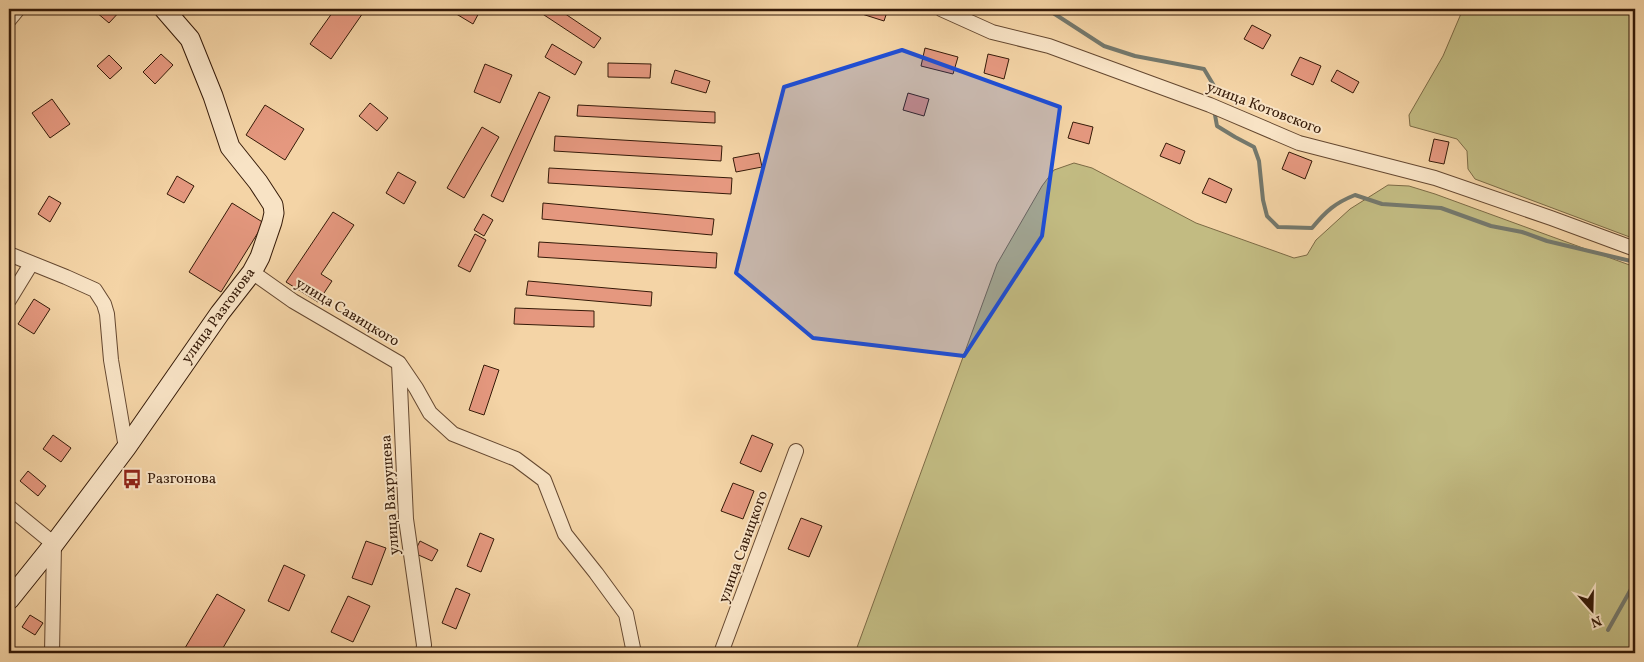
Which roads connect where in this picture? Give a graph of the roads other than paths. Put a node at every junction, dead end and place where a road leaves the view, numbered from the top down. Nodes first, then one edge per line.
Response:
1 (18, 9) edge
2 (164, 9) edge
3 (941, 9) edge
4 (9, 20) edge
5 (1635, 250) edge
6 (9, 254) edge
7 (31, 264) junction
8 (252, 272) junction
9 (9, 300) edge
10 (399, 363) junction
11 (126, 448) junction
12 (796, 451) dead end
13 (9, 507) edge
14 (54, 544) junction
15 (9, 600) edge
16 (52, 653) edge
17 (423, 653) edge
18 (634, 653) edge
19 (721, 653) edge

1 - 4 street
2 - 8 street, улица Разгонова
3 - 5 street, улица Котовского
6 - 7 street
7 - 9 street
7 - 11 street
8 - 10 street, улица Савицкого
8 - 11 street, улица Разгонова
10 - 17 street, улица Вахрушева
10 - 18 street, улица Савицкого
11 - 14 street, улица Разгонова
12 - 19 street, улица Савицкого
13 - 14 street
14 - 15 street, улица Разгонова
14 - 16 street

